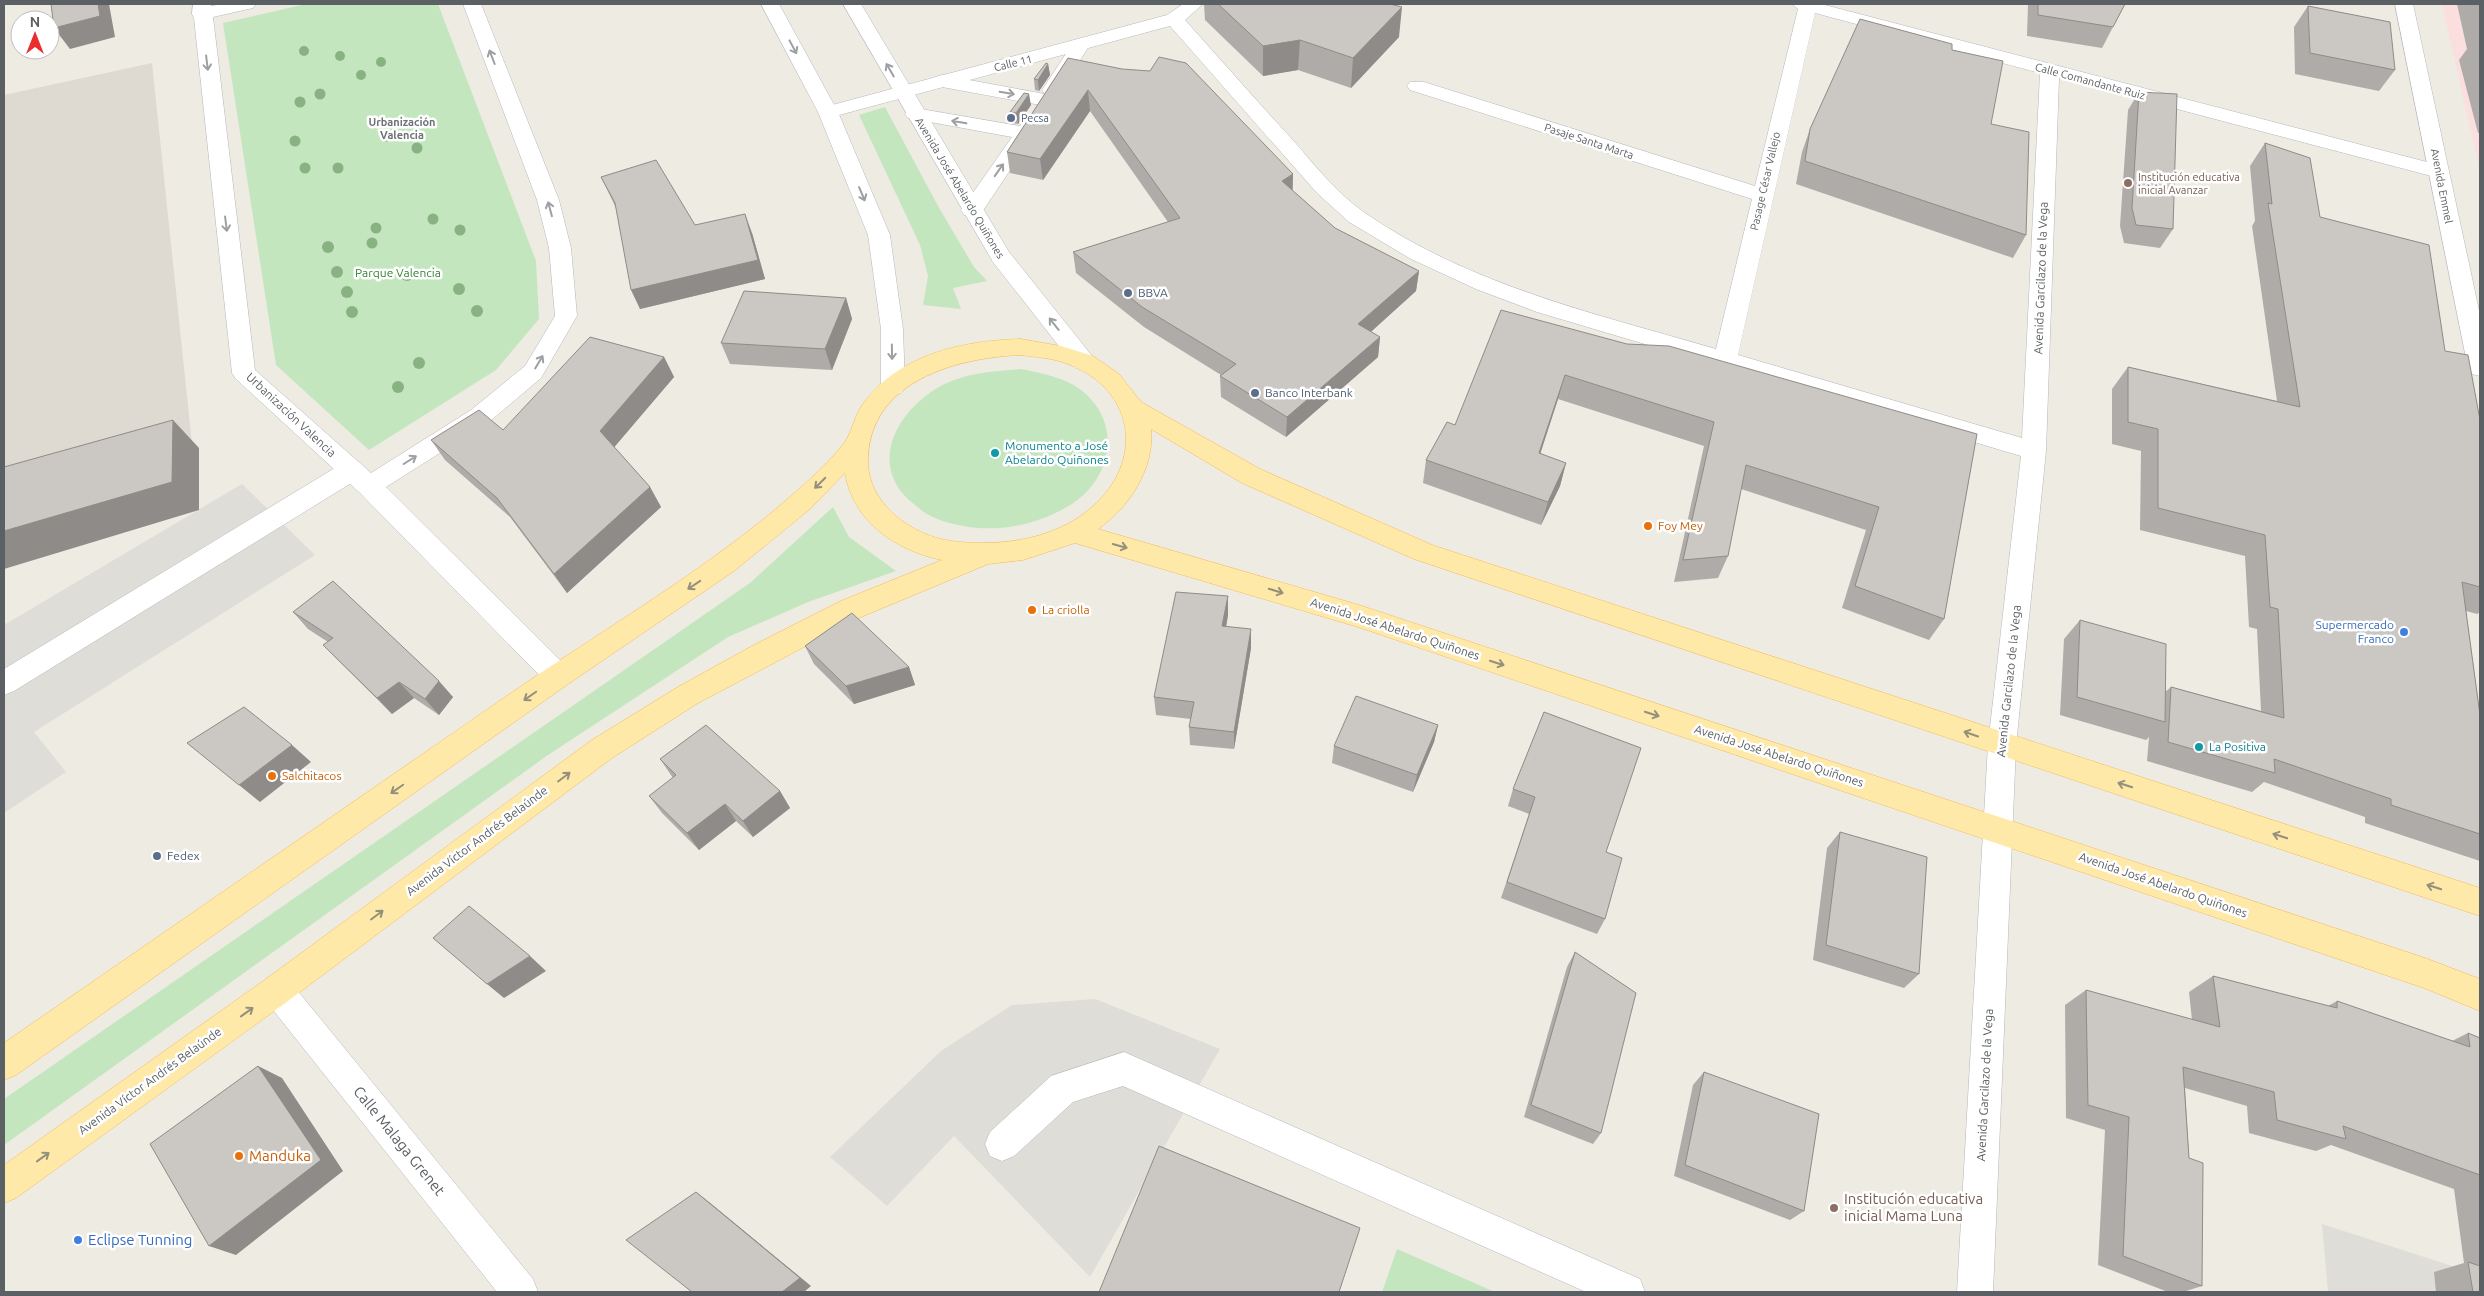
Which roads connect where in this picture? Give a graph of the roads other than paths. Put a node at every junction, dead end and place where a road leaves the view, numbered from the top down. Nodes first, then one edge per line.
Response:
1 (247, 4) edge
2 (472, 4) edge
3 (770, 4) edge
4 (852, 4) edge
5 (1194, 4) edge
6 (1805, 4) edge
7 (2404, 4) edge
8 (202, 9) edge
9 (1174, 20) junction
10 (1080, 46) junction
11 (2050, 71) junction
12 (942, 81) junction
13 (1417, 86) dead end
14 (902, 91) junction
15 (1046, 100) junction
16 (828, 112) junction
17 (916, 114) junction
18 (1025, 133) junction
19 (2439, 172) junction
20 (1761, 195) junction
21 (972, 210) junction
22 (1724, 359) junction
23 (1084, 362) junction
24 (2480, 368) edge
25 (893, 387) junction
26 (1133, 408) junction
27 (854, 448) junction
28 (2034, 451) junction
29 (361, 478) junction
30 (1073, 532) junction
31 (985, 554) junction
32 (558, 676) junction
33 (4, 682) edge
34 (2002, 745) junction
35 (1998, 829) junction
36 (2480, 902) edge
37 (277, 990) junction
38 (2480, 995) edge
39 (4, 1063) edge
40 (1002, 1144) dead end
41 (4, 1186) edge
42 (520, 1292) edge
43 (1627, 1292) edge
44 (1975, 1292) edge

1 - 8 street
29 -> 2 street
3 -> 16 street
14 -> 4 street, Avenida José Abelardo Quiñones
5 - 9 street, Calle 11
6 - 11 street, Calle Comandante Ruiz
6 - 20 street, Pasage César Vallejo
7 - 19 street, Avenida Emmel
8 -> 29 street, Urbanización Valencia
9 - 10 street, Calle 11
9 - 22 street
10 - 12 street, Calle 11
10 - 15 street
11 - 19 street, Calle Comandante Ruiz
11 - 28 street, Avenida Garcilazo de la Vega
12 - 14 street, Calle 11
12 -> 15 street
13 - 20 street, Pasaje Santa Marta
14 - 16 street, Calle 11
14 - 17 street, Avenida José Abelardo Quiñones
15 - 18 street
16 -> 25 street
18 -> 17 street
17 - 21 street, Avenida José Abelardo Quiñones
21 -> 18 street
19 - 24 street, Avenida Emmel
20 - 22 street, Pasage César Vallejo
23 -> 21 street, Avenida José Abelardo Quiñones
22 - 28 street
23 - 25 main road
23 - 26 main road
25 - 27 main road
26 - 30 main road
34 -> 26 main road
27 - 31 main road
27 -> 32 main road
28 - 34 street, Avenida Garcilazo de la Vega
29 - 32 street, Urbanización Valencia
29 - 33 street
30 - 31 main road
30 -> 35 main road, Avenida José Abelardo Quiñones
37 -> 31 main road, Avenida Víctor Andrés Belaúnde
32 -> 39 main road
34 - 35 street, Avenida Garcilazo de la Vega
36 -> 34 main road
35 - 38 main road, Avenida José Abelardo Quiñones
35 - 44 street, Avenida Garcilazo de la Vega
41 -> 37 main road, Avenida Víctor Andrés Belaúnde
37 - 42 street, Calle Malaga Grenet
40 - 43 street

